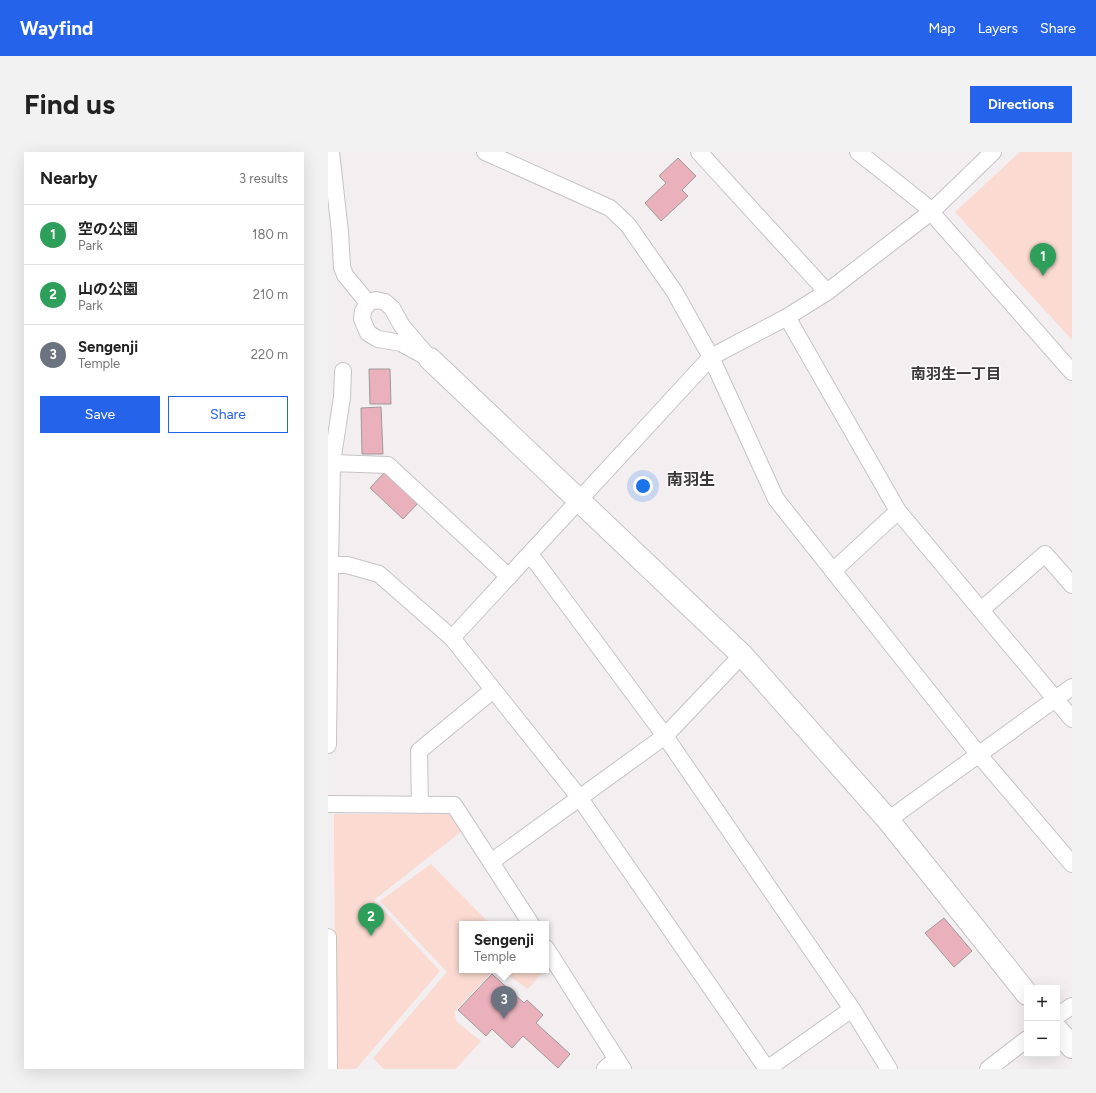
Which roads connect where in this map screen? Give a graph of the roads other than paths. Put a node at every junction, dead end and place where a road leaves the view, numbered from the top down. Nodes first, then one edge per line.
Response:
1 (331, 152) edge
2 (485, 152) edge
3 (698, 152) edge
4 (858, 152) edge
5 (993, 152) edge
6 (932, 212) junction
7 (827, 292) junction
8 (368, 303) junction
9 (787, 317) junction
10 (711, 357) junction
11 (430, 358) junction
12 (343, 371) dead end
13 (1072, 372) edge
14 (332, 463) junction
15 (579, 500) junction
16 (898, 511) junction
17 (530, 554) junction
18 (330, 565) junction
19 (833, 571) junction
20 (509, 577) junction
21 (1072, 585) edge
22 (981, 610) junction
23 (452, 638) junction
24 (742, 655) junction
25 (1072, 687) edge
26 (493, 690) junction
27 (1055, 699) junction
28 (1072, 719) edge
29 (664, 736) junction
30 (328, 745) edge
31 (979, 755) junction
32 (579, 797) junction
33 (328, 804) edge
34 (420, 805) junction
35 (888, 820) junction
36 (491, 862) junction
37 (1072, 864) edge
38 (529, 921) edge
39 (328, 937) edge
40 (549, 953) edge
41 (1024, 990) edge
42 (1072, 1006) edge
43 (852, 1009) junction
44 (1060, 1014) edge
45 (1060, 1033) edge
46 (1024, 1041) edge
47 (1072, 1047) edge
48 (615, 1066) edge
49 (991, 1068) edge
50 (329, 1069) edge
51 (767, 1069) edge
52 (889, 1069) edge

1 - 8 street
2 - 10 street
3 - 7 street
4 - 6 street
5 - 6 street
6 - 7 street
6 - 13 street
7 - 9 street
8 - 11 street
8 - 11 street
9 - 10 street
9 - 16 street
10 - 15 street
10 - 19 street
11 - 15 street
12 - 14 street
14 - 18 street
14 - 20 street
15 - 17 street
15 - 24 street
16 - 19 street
16 - 22 street
17 - 20 street
17 - 29 street
18 - 23 street
18 - 30 street
19 - 31 street
20 - 23 street
21 - 22 street
22 - 27 street
23 - 26 street
24 - 29 street
24 - 35 street
25 - 27 street
26 - 32 street
26 - 34 street
27 - 28 street
27 - 31 street
29 - 32 street
29 - 43 street
31 - 35 street
31 - 37 street
32 - 36 street
32 - 51 street
33 - 34 street
34 - 36 street
35 - 41 street
36 - 38 street
39 - 50 street
40 - 48 street
42 - 44 street
43 - 51 street
43 - 52 street
45 - 47 street
46 - 49 street

